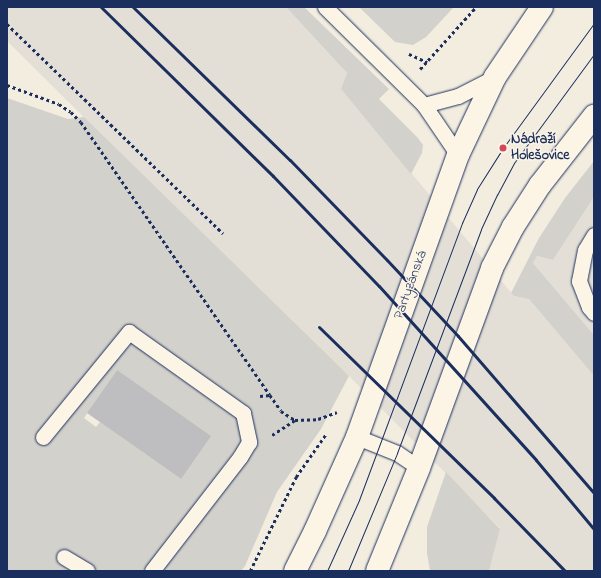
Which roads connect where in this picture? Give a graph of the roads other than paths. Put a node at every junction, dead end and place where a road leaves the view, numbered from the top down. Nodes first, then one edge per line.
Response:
1 (325, 7) edge
2 (542, 7) edge
3 (495, 77) junction
4 (424, 105) junction
5 (594, 116) edge
6 (458, 155) junction
7 (594, 236) edge
8 (594, 313) edge
9 (43, 437) dead end
10 (357, 437) junction
11 (419, 468) junction
12 (64, 557) dead end
13 (87, 571) edge
14 (152, 571) edge
15 (295, 571) edge
16 (377, 571) edge

1 - 4 lane
2 - 3 main road, Partyzánská
3 - 4 lane
3 - 6 main road, Partyzánská
4 - 6 lane
5 - 11 main road
6 - 10 main road, Partyzánská
7 - 8 lane
9 - 14 lane
10 - 11 lane
10 - 15 main road, Partyzánská
11 - 16 main road
12 - 13 lane

